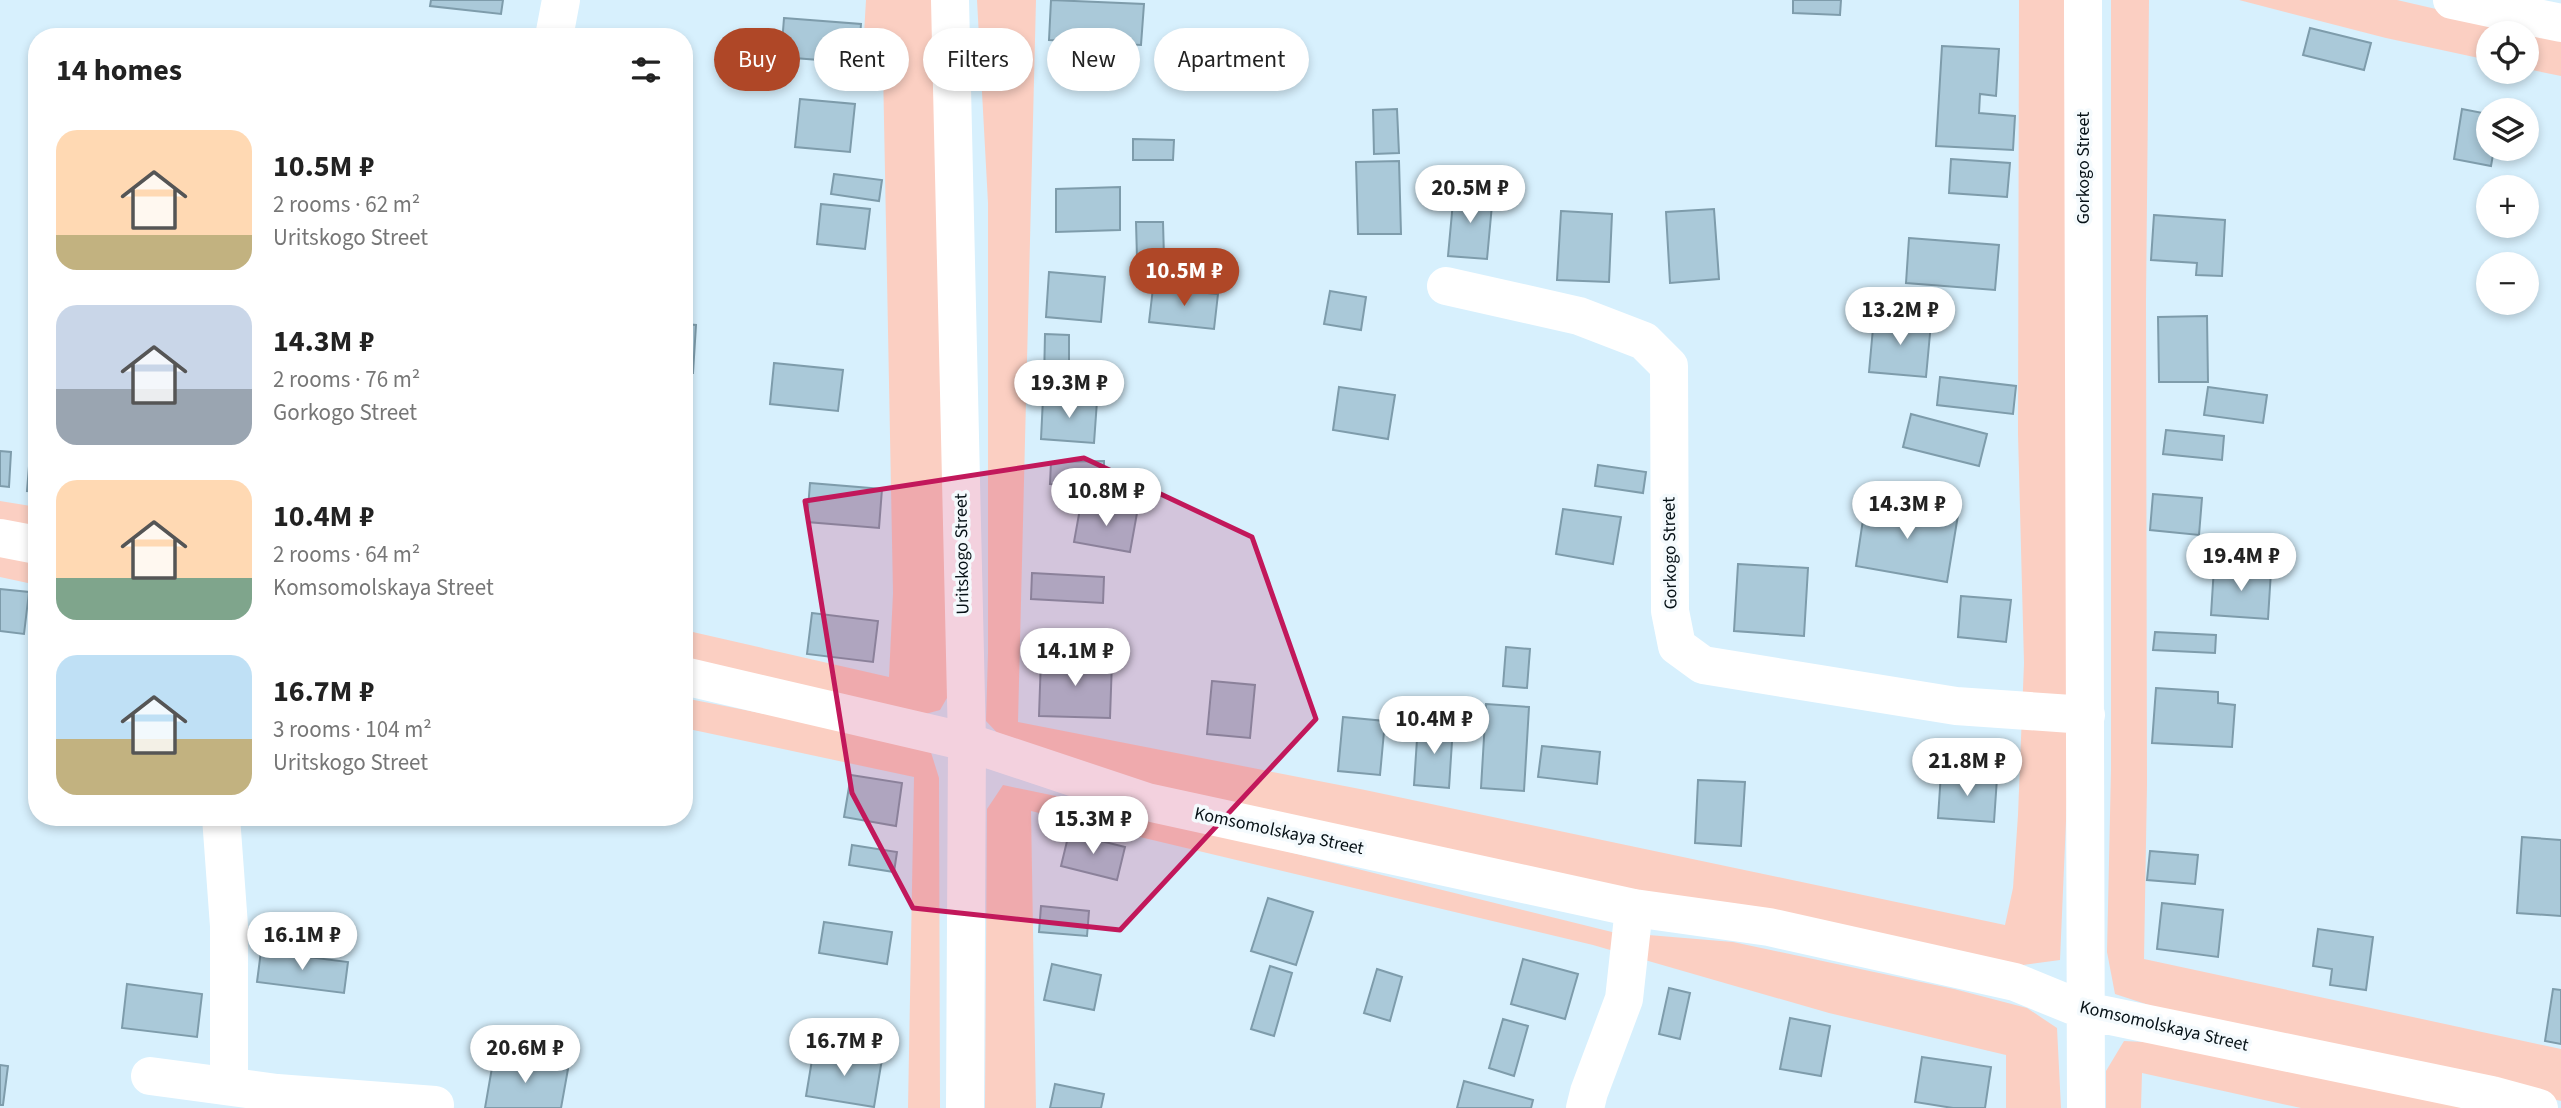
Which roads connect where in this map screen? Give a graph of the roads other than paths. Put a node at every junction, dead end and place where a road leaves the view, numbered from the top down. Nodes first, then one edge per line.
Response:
1 (561, 0) edge
2 (950, 0) edge
3 (2083, 0) edge
4 (2452, 0) edge
5 (2561, 23) edge
6 (556, 28) edge
7 (1446, 286) dead end
8 (0, 538) edge
9 (28, 543) edge
10 (693, 678) edge
11 (2086, 715) junction
12 (967, 742) junction
13 (222, 826) edge
14 (1633, 908) junction
15 (2086, 1011) junction
16 (150, 1076) dead end
17 (229, 1086) junction
18 (2491, 1102) edge
19 (435, 1105) dead end
20 (965, 1108) edge
21 (1585, 1108) edge
22 (2086, 1108) edge
23 (2539, 1108) edge

1 - 6 street
2 - 12 street, Uritskogo Street
3 - 11 street, Gorkogo Street
4 - 5 street
7 - 11 street, Gorkogo Street
8 - 9 street
10 - 12 street, Komsomolskaya Street
11 - 15 street, Gorkogo Street
12 - 14 street, Komsomolskaya Street
12 - 20 street, Uritskogo Street
13 - 17 street
14 - 15 street, Komsomolskaya Street
14 - 21 street
15 - 18 street, Komsomolskaya Street
15 - 22 street, Gorkogo Street
16 - 17 street
17 - 19 street
18 - 23 street, Komsomolskaya Street

